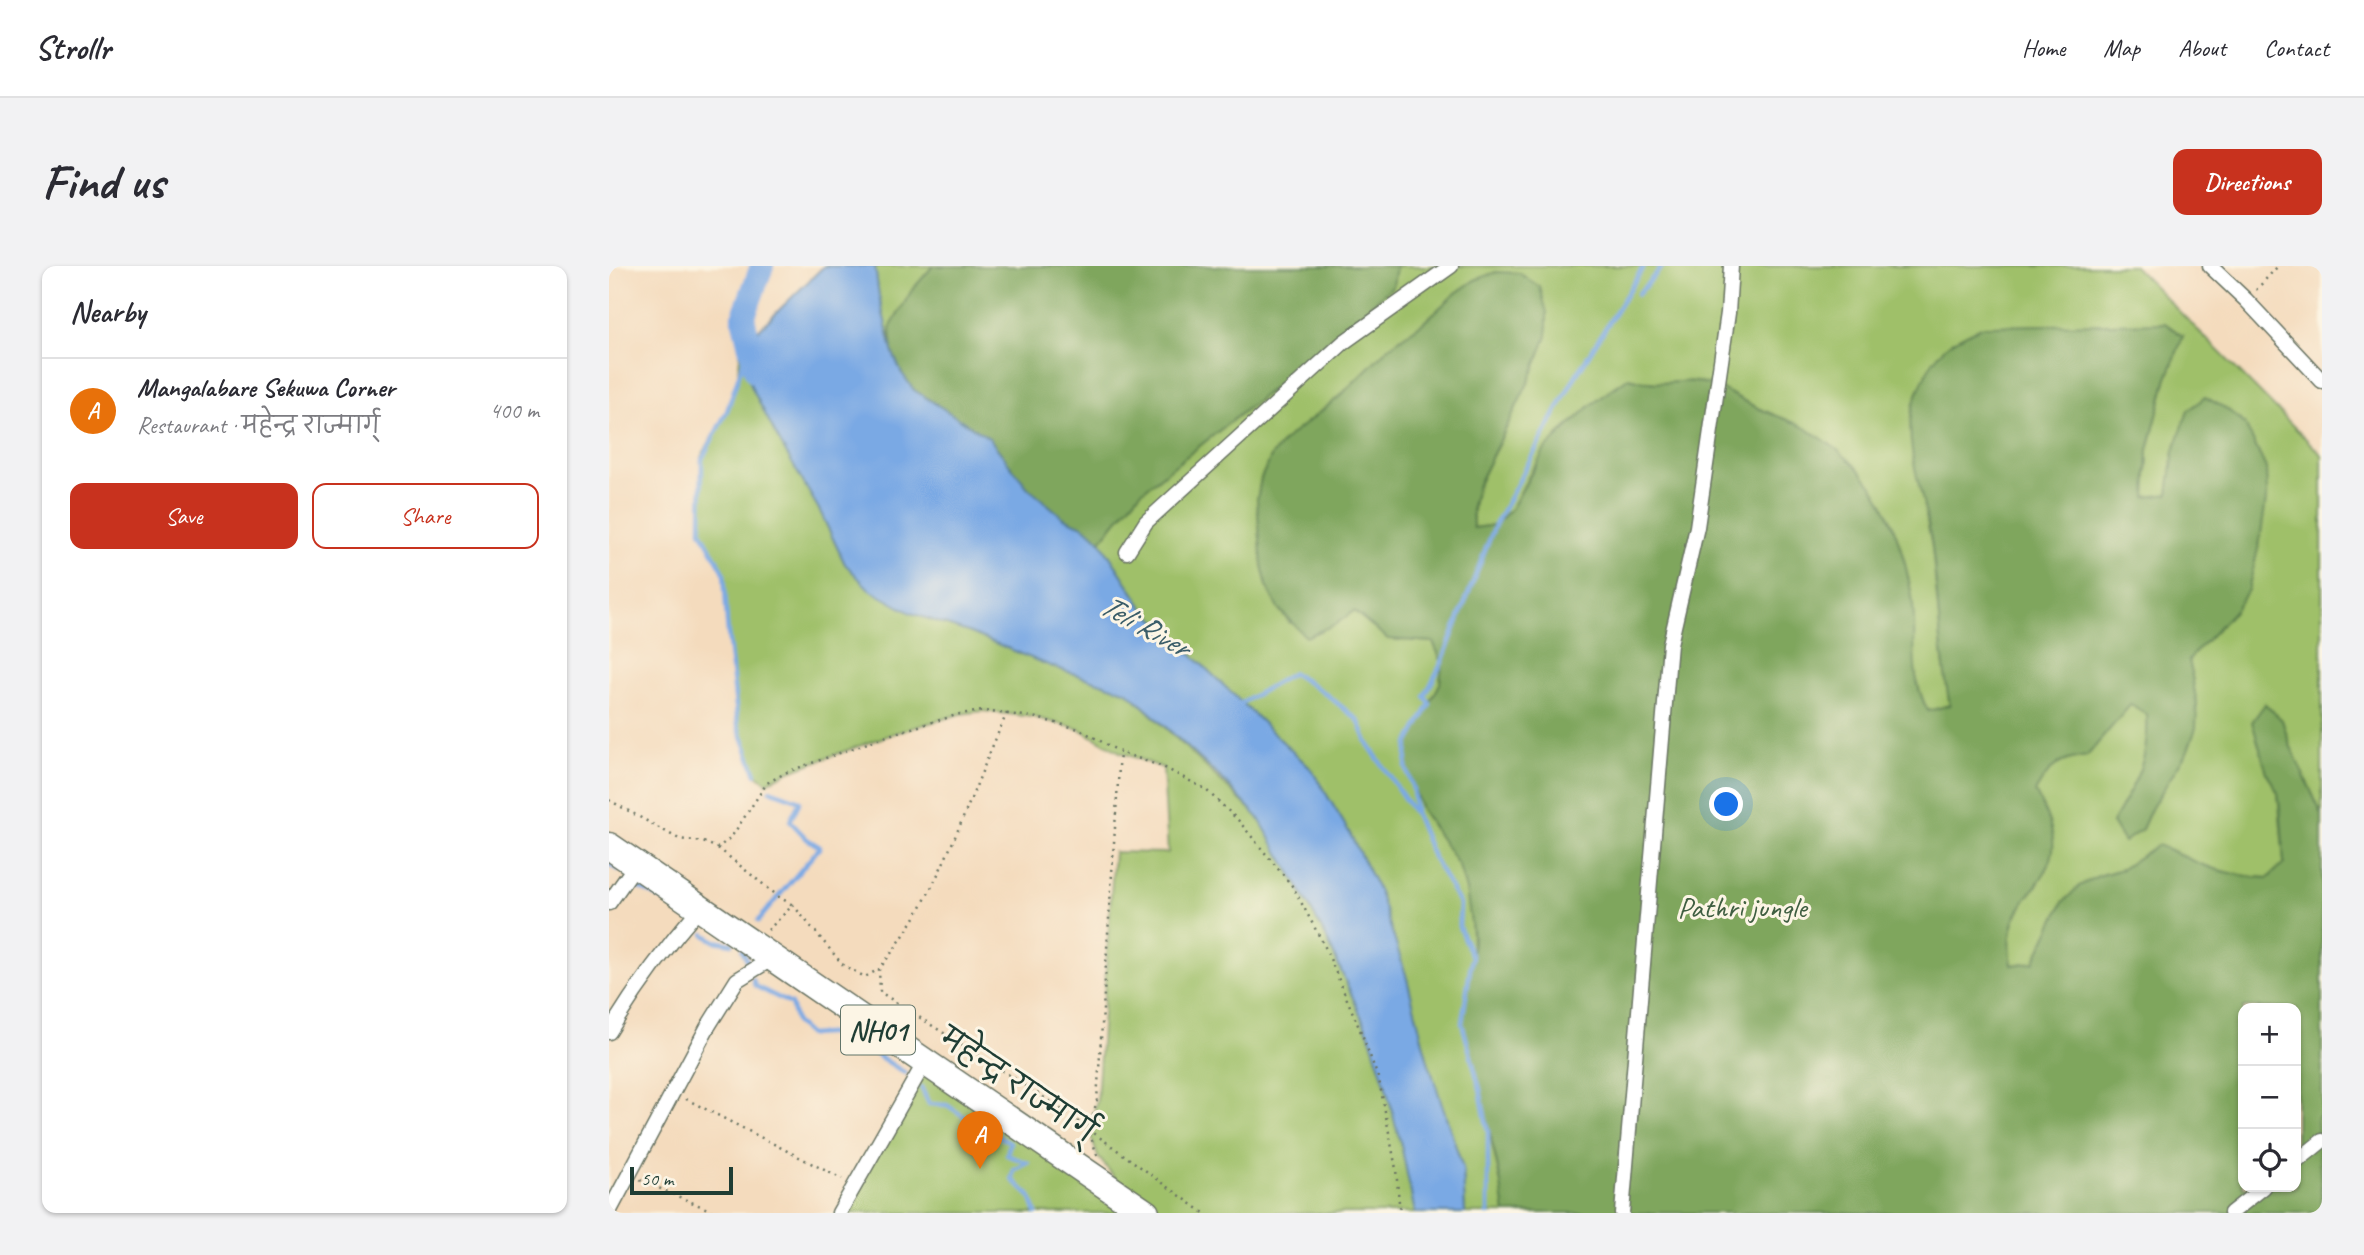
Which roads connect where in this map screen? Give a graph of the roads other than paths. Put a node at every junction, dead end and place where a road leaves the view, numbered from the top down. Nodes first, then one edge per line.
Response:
1 (1451, 266) edge
2 (1731, 266) edge
3 (2210, 266) edge
4 (2322, 381) edge
5 (1126, 552) dead end
6 (609, 846) edge
7 (635, 866) junction
8 (609, 903) edge
9 (699, 909) junction
10 (763, 951) junction
11 (609, 1032) edge
12 (925, 1062) junction
13 (2322, 1141) edge
14 (2301, 1158) edge
15 (2258, 1192) edge
16 (609, 1212) edge
17 (1142, 1212) edge
18 (839, 1213) edge
19 (1622, 1213) edge
20 (2231, 1213) edge

1 - 5 street
2 - 19 street
3 - 4 street
6 - 7 highway, महेन्द्र राज्मार्ग् / NH01
7 - 8 street
7 - 9 highway, महेन्द्र राज्मार्ग् / NH01
9 - 10 highway, महेन्द्र राज्मार्ग् / NH01
9 - 11 street
10 - 12 highway, महेन्द्र राज्मार्ग् / NH01
10 - 16 street
12 - 17 highway, महेन्द्र राज्मार्ग् / NH01
12 - 18 street
13 - 14 street
15 - 20 street

